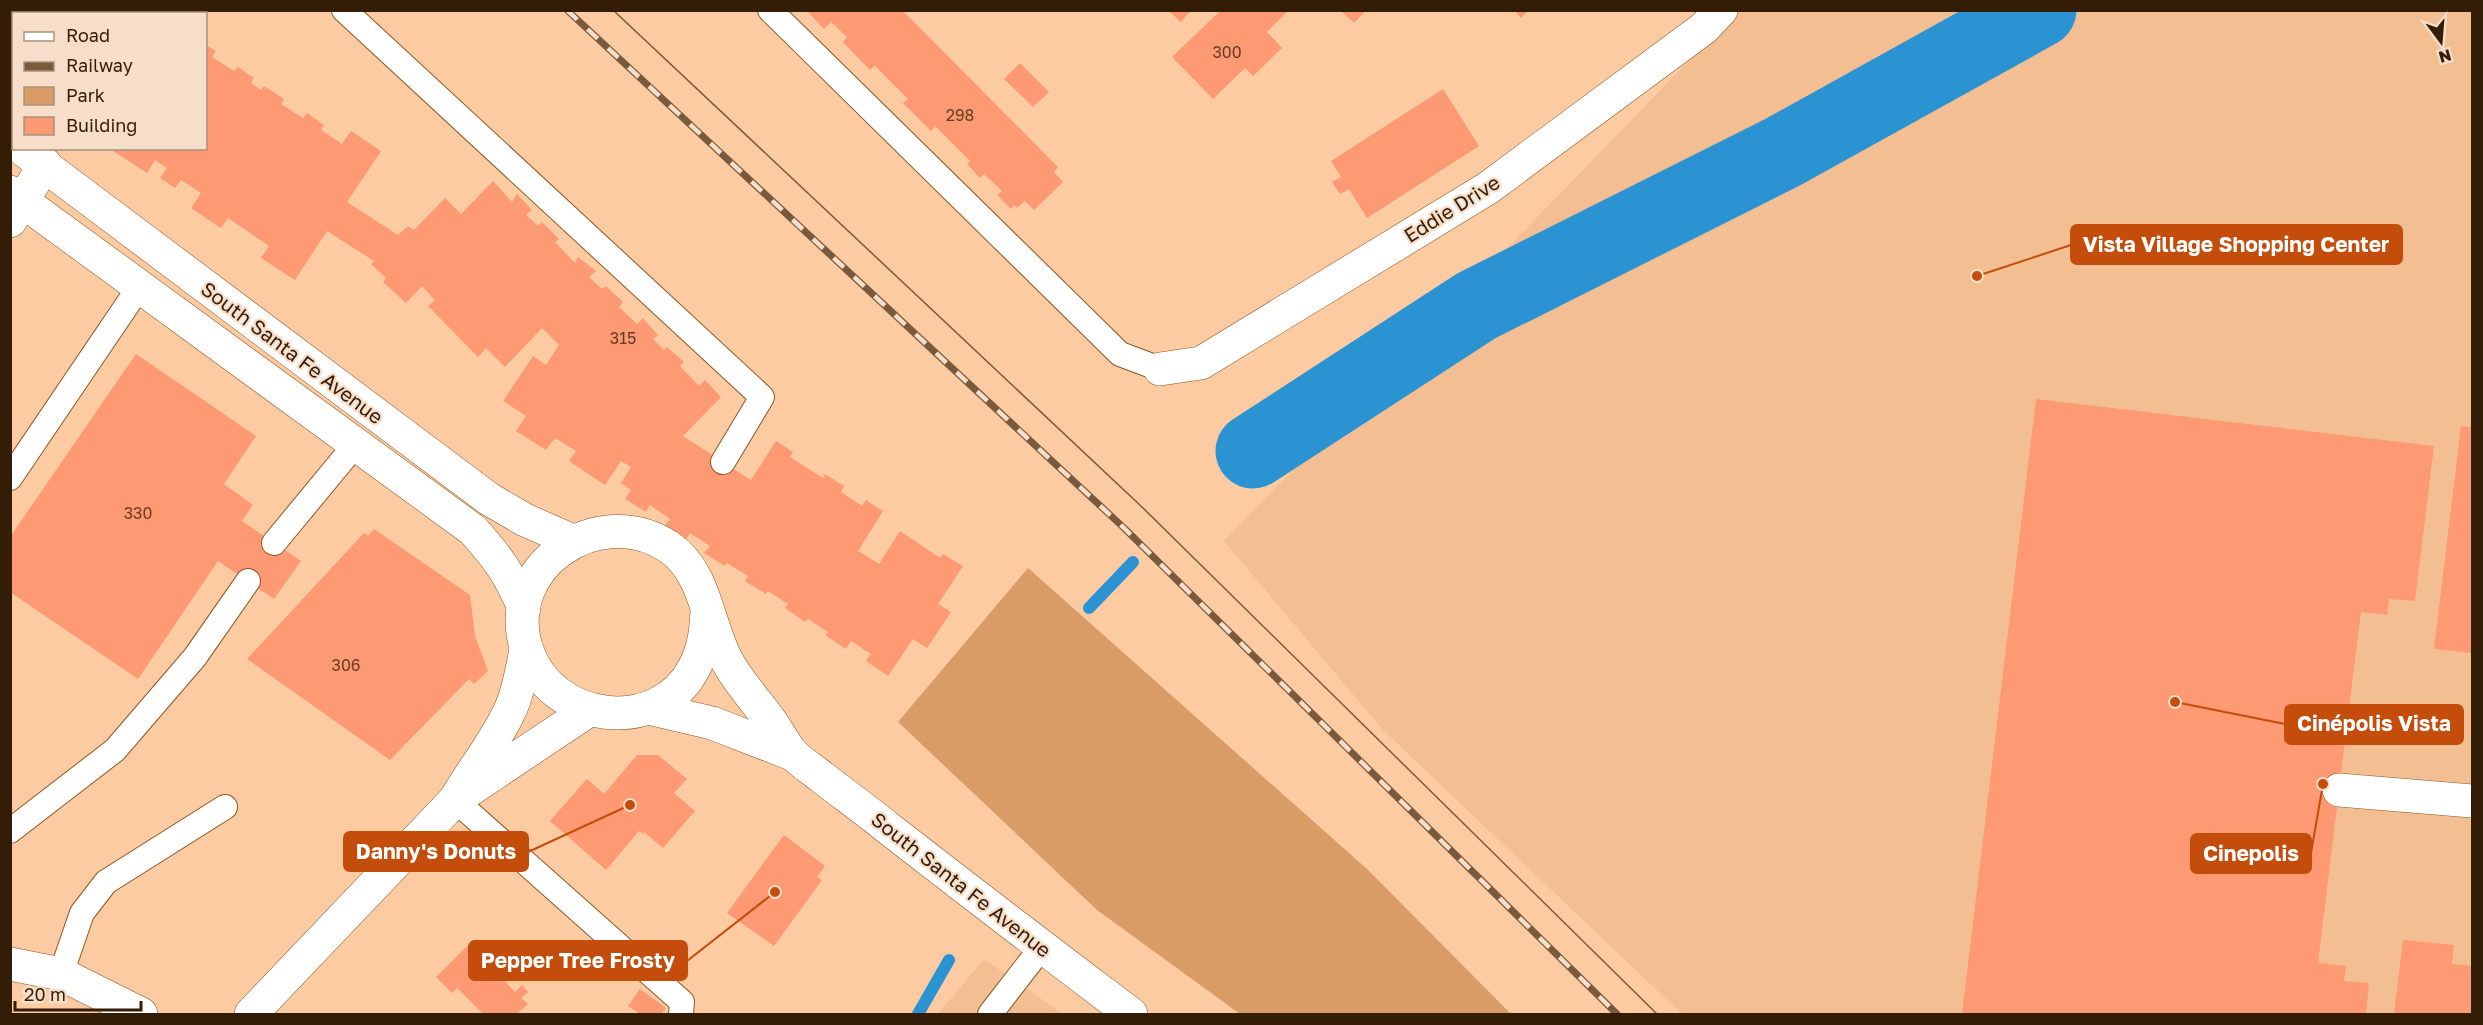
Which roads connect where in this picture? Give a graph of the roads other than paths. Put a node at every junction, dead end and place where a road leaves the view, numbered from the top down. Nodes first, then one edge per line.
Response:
1 (344, 10) edge
2 (770, 10) edge
3 (1721, 10) edge
4 (40, 154) edge
5 (14, 204) edge
6 (140, 286) junction
7 (1160, 369) joint
8 (356, 446) junction
9 (723, 462) dead end
10 (10, 478) edge
11 (573, 541) junction
12 (274, 543) dead end
13 (248, 581) dead end
14 (524, 608) junction
15 (707, 611) junction
16 (526, 650) junction
17 (648, 708) junction
18 (589, 710) junction
19 (792, 754) junction
20 (2339, 790) dead end
21 (455, 800) junction
22 (2472, 801) edge
23 (225, 807) dead end
24 (10, 831) edge
25 (1042, 947) junction
26 (10, 964) edge
27 (61, 974) junction
28 (141, 1014) edge
29 (251, 1014) edge
30 (681, 1014) edge
31 (990, 1014) edge
32 (1131, 1014) edge

1 - 9 lane
2 - 7 lane
3 - 7 main road, Eddie Drive
4 - 5 main road
4 - 11 main road, South Santa Fe Avenue
5 - 6 main road, South Santa Fe Avenue
6 - 8 main road, South Santa Fe Avenue
6 - 10 lane
8 - 12 lane
8 - 14 main road, South Santa Fe Avenue
11 - 14 main road, South Santa Fe Avenue
11 - 15 main road, South Santa Fe Avenue
13 - 24 lane
14 - 16 main road, South Santa Fe Avenue
15 - 17 main road, South Santa Fe Avenue
15 - 19 main road, South Santa Fe Avenue
16 - 18 main road, South Santa Fe Avenue
16 - 21 main road
17 - 18 main road, South Santa Fe Avenue
17 - 19 main road, South Santa Fe Avenue
18 - 21 main road
19 - 25 main road, South Santa Fe Avenue
20 - 22 main road
21 - 29 main road
21 - 30 lane
23 - 27 lane
25 - 31 lane
25 - 32 main road, South Santa Fe Avenue
26 - 27 main road
27 - 28 main road

